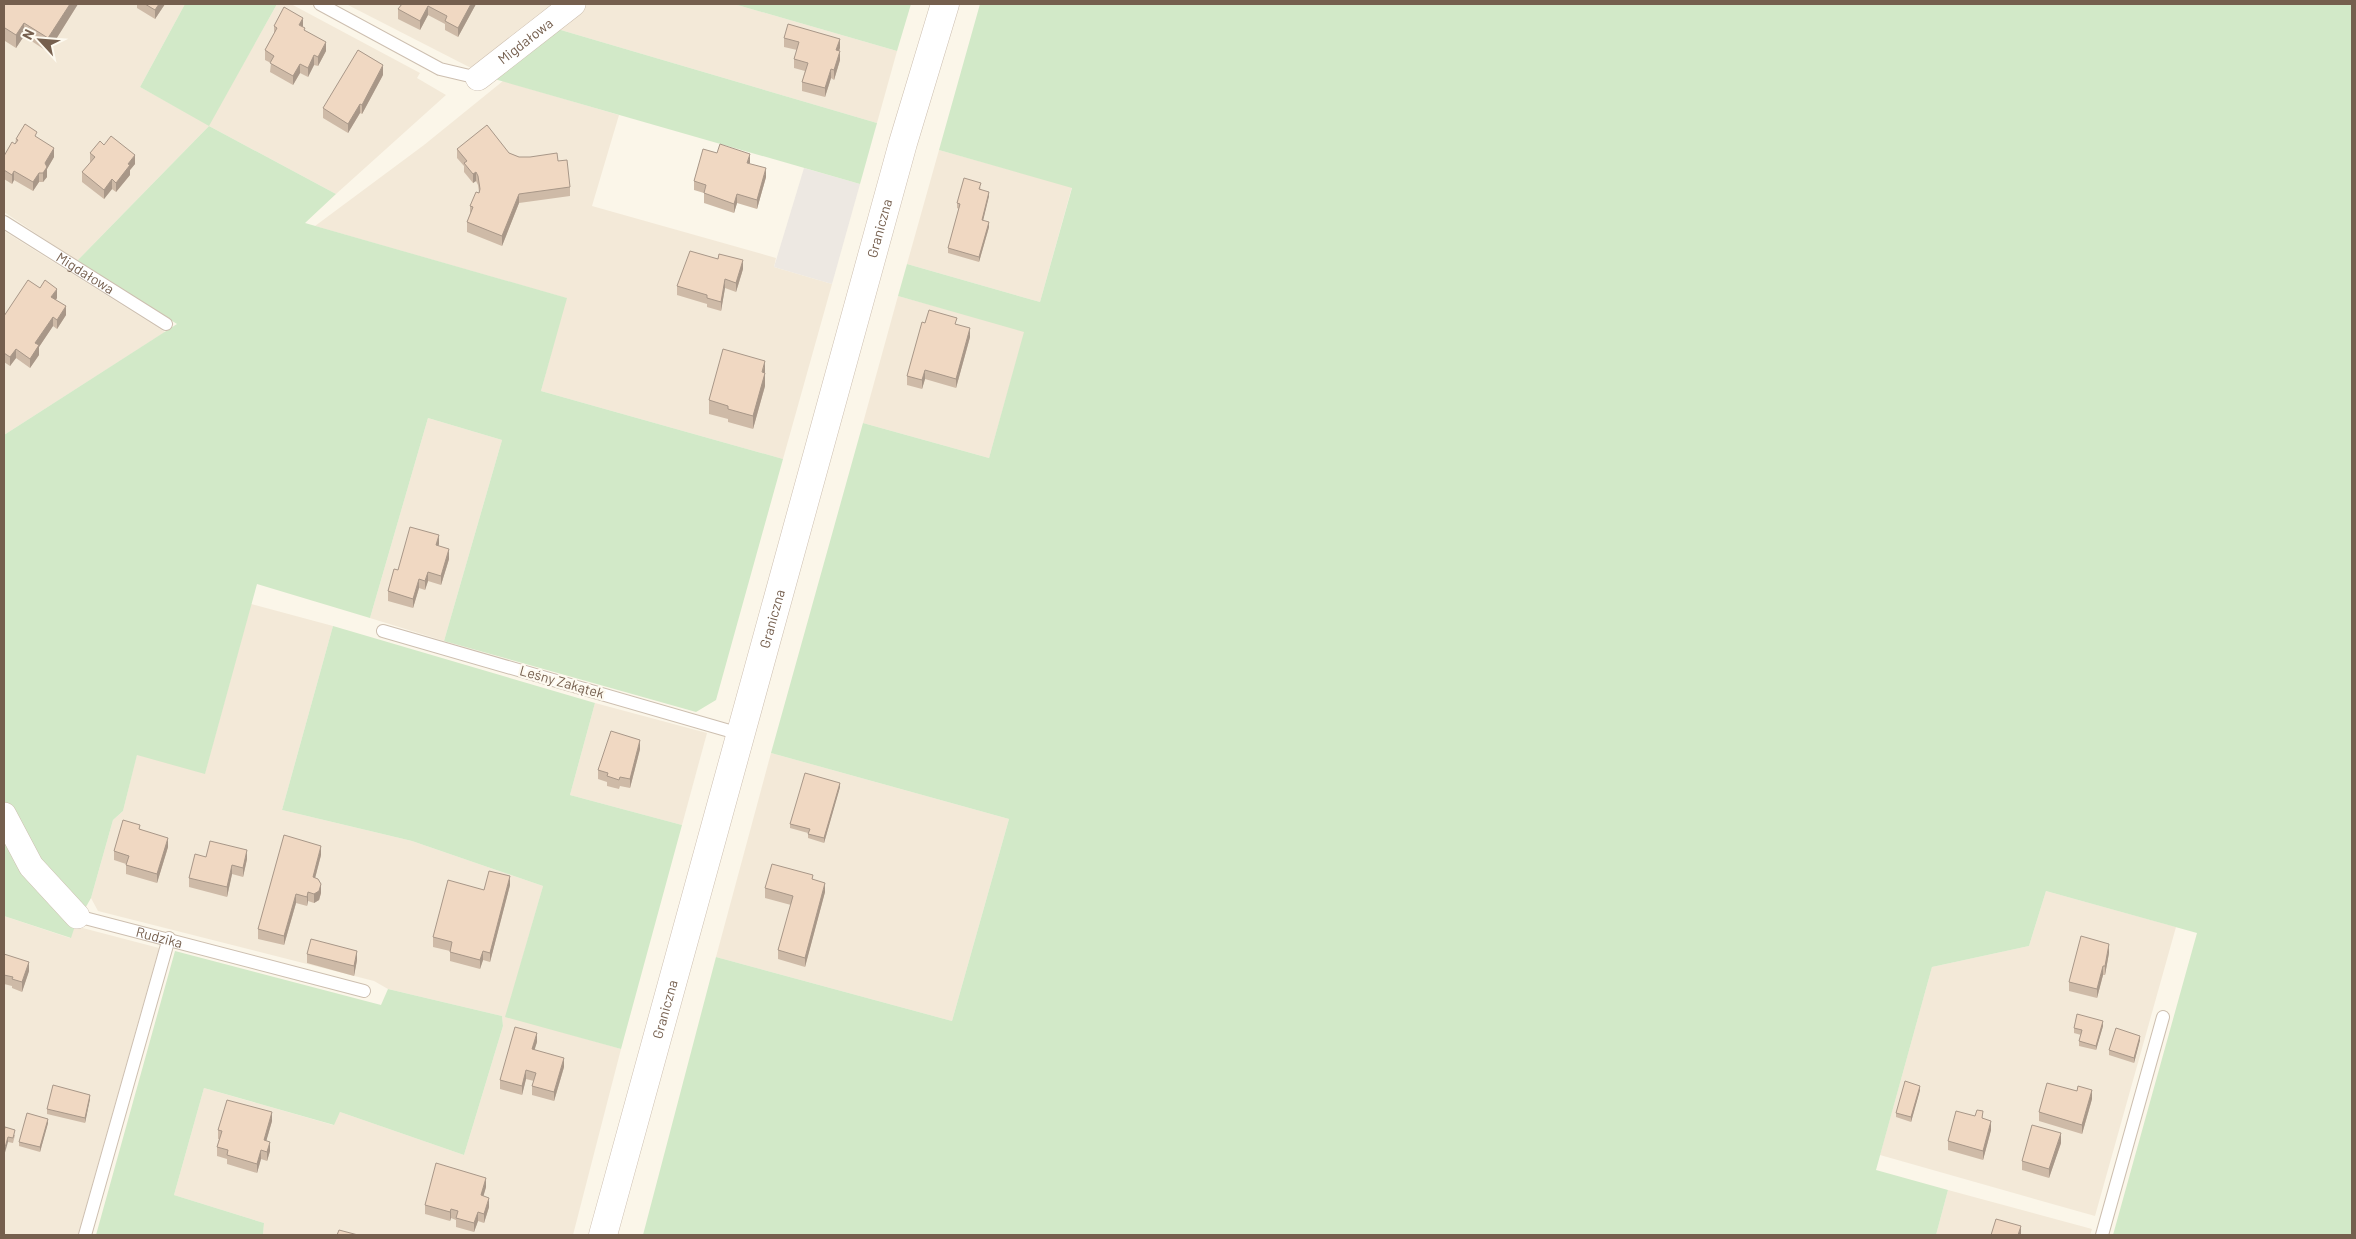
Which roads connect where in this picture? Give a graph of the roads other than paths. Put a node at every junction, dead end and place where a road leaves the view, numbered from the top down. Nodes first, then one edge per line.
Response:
1 (320, 4) edge
2 (573, 4) edge
3 (945, 4) edge
4 (478, 78) joint
5 (4, 222) edge
6 (166, 324) dead end
7 (383, 630) dead end
8 (740, 734) junction
9 (4, 815) edge
10 (77, 916) joint
11 (169, 938) junction
12 (364, 991) dead end
13 (2164, 1017) dead end
14 (85, 1235) edge
15 (603, 1235) edge
16 (2102, 1235) edge

1 - 4 lane
2 - 4 street, Migdałowa
3 - 8 street, Graniczna
5 - 6 lane, Migdałowa
7 - 8 lane, Leśny Zakątek
8 - 15 street, Graniczna
9 - 10 street, Rudzika
10 - 11 lane, Rudzika
11 - 12 lane, Rudzika
11 - 14 lane
13 - 16 lane

